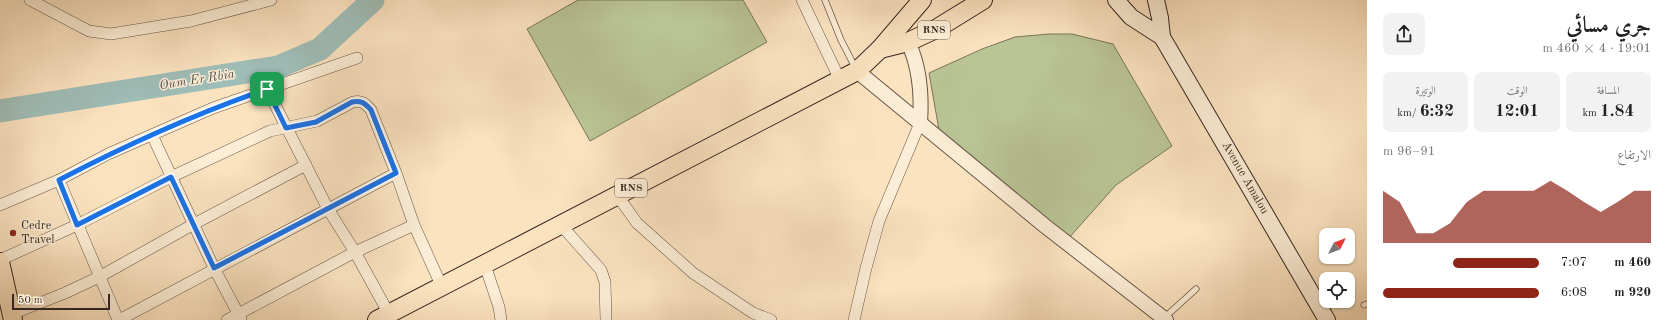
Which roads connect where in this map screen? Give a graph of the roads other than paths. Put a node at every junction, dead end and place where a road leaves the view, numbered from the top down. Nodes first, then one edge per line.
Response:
1 (30, 0) edge
2 (271, 0) edge
3 (802, 0) edge
4 (825, 0) edge
5 (922, 0) edge
6 (983, 0) edge
7 (1116, 0) edge
8 (1156, 0) edge
9 (1162, 37) junction
10 (908, 42) junction
11 (880, 49) junction
12 (357, 58) dead end
13 (857, 71) junction
14 (840, 80) junction
15 (267, 89) junction
16 (920, 122) junction
17 (286, 128) junction
18 (152, 134) junction
19 (306, 165) junction
20 (396, 173) junction
21 (171, 177) junction
22 (59, 180) junction
23 (617, 195) junction
24 (0, 205) edge
25 (328, 209) junction
26 (194, 224) junction
27 (77, 225) junction
28 (414, 225) junction
29 (562, 225) junction
30 (355, 252) junction
31 (0, 261) edge
32 (485, 265) junction
33 (214, 268) junction
34 (99, 278) junction
35 (442, 287) junction
36 (1196, 289) dead end
37 (12, 317) edge
38 (240, 317) edge
39 (383, 317) edge
40 (1165, 319) edge
41 (118, 320) edge
42 (227, 320) edge
43 (500, 320) edge
44 (606, 320) edge
45 (771, 320) edge
46 (854, 320) edge
47 (1327, 320) edge

1 - 2 street
3 - 14 street
4 - 13 lane
5 - 11 main road, RN8
6 - 10 main road, RN8
7 - 9 main road
8 - 9 main road
9 - 47 main road, Avenue Amalou
10 - 11 main road, RN8
10 - 16 street
11 - 13 main road, RN8
12 - 15 street
13 - 14 main road, RN8
13 - 16 street
14 - 23 main road, RN8
15 - 17 street
15 - 18 street
16 - 40 street
16 - 46 street
17 - 19 street
17 - 20 street
17 - 21 street
18 - 21 street
18 - 22 street
19 - 25 street
19 - 26 street
20 - 25 street
20 - 28 street
21 - 26 street
21 - 27 street
22 - 24 street
22 - 27 street
23 - 29 main road, RN8
23 - 45 street
25 - 30 street
25 - 33 street
26 - 33 street
26 - 34 street
27 - 31 street
27 - 34 street
28 - 30 street
28 - 35 street
29 - 32 main road, RN8
29 - 44 street
30 - 38 street
30 - 39 street
31 - 37 main road
32 - 35 main road, RN8
32 - 43 street
33 - 38 street
33 - 41 street
34 - 37 street
34 - 41 street
35 - 39 main road, RN8
36 - 40 lane
38 - 42 street

